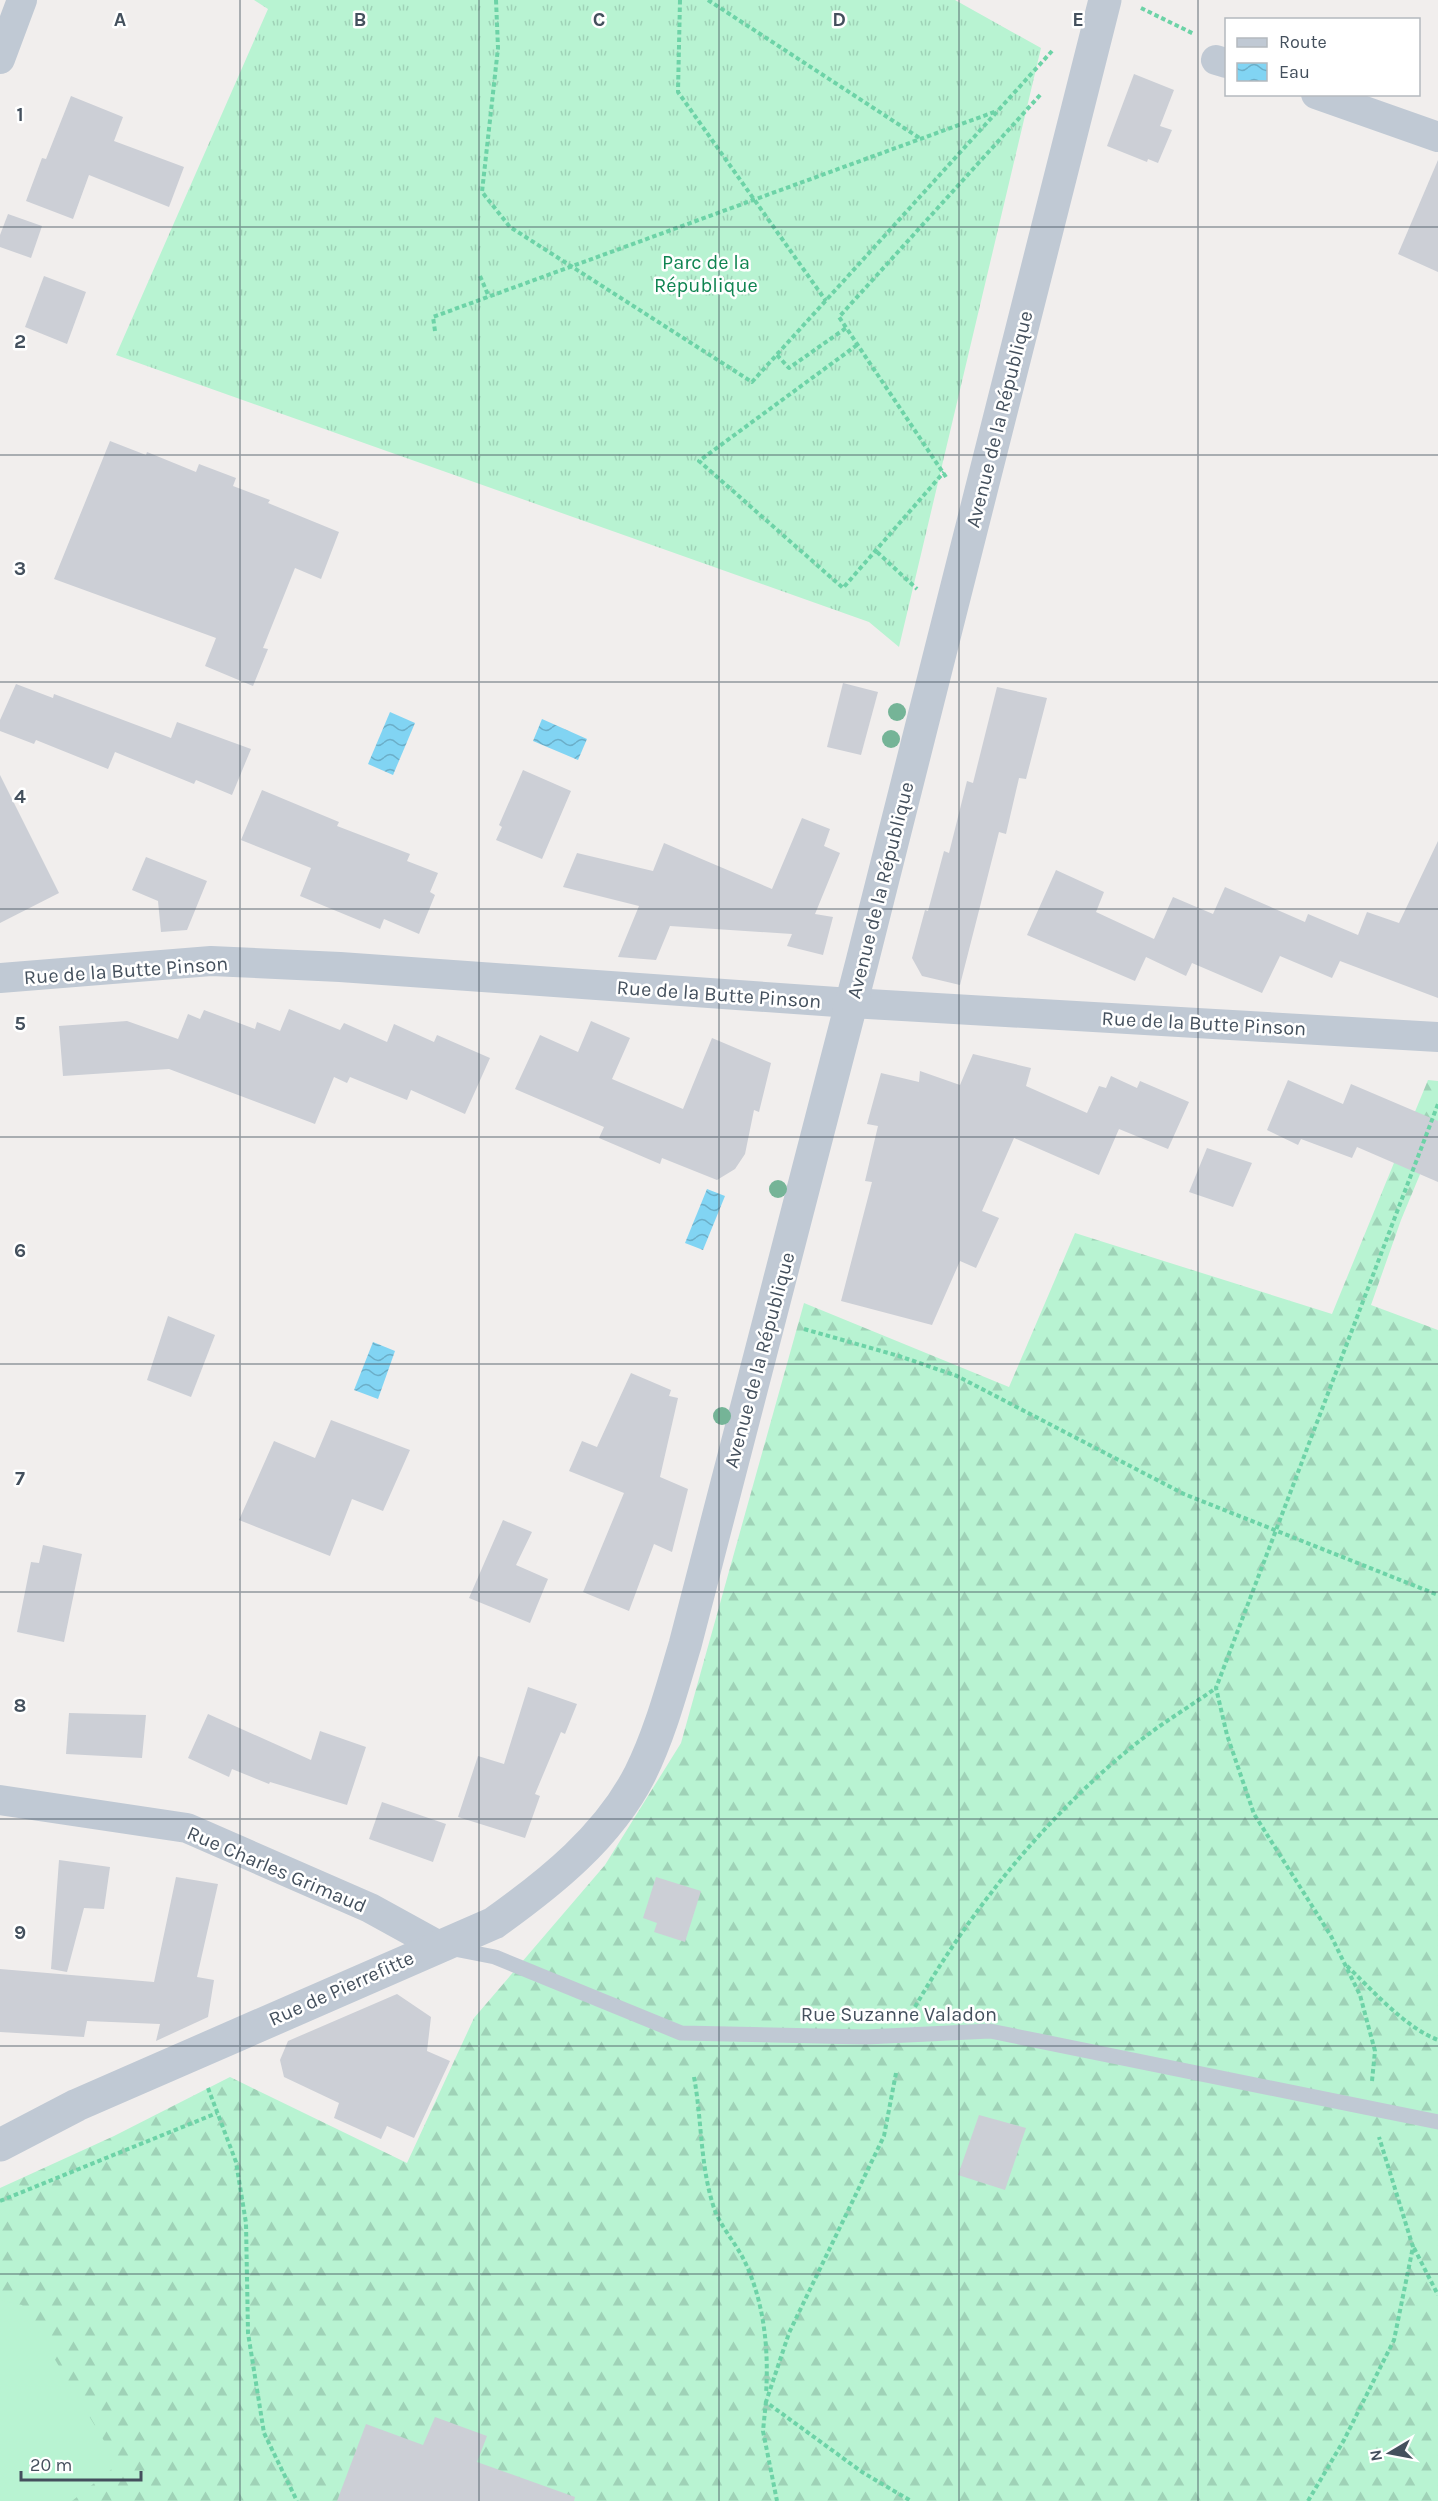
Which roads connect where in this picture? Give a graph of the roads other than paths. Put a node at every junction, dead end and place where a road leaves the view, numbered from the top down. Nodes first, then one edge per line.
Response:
1 (1105, 0) edge
2 (11, 16) edge
3 (0, 59) edge
4 (1322, 96) edge
5 (1438, 137) edge
6 (0, 978) edge
7 (851, 1004) junction
8 (1438, 1036) edge
9 (639, 1775) joint
10 (0, 1800) edge
11 (439, 1946) junction
12 (1438, 2122) edge
13 (0, 2145) edge

1 - 7 street, Avenue de la République
2 - 3 street
4 - 5 street
6 - 7 street, Rue de la Butte Pinson
7 - 8 street, Rue de la Butte Pinson
7 - 9 street, Avenue de la République
9 - 11 street, Rue de Pierrefitte
10 - 11 street, Rue Charles Grimaud
11 - 12 lane, Rue Suzanne Valadon
11 - 13 street, Rue de Pierrefitte

